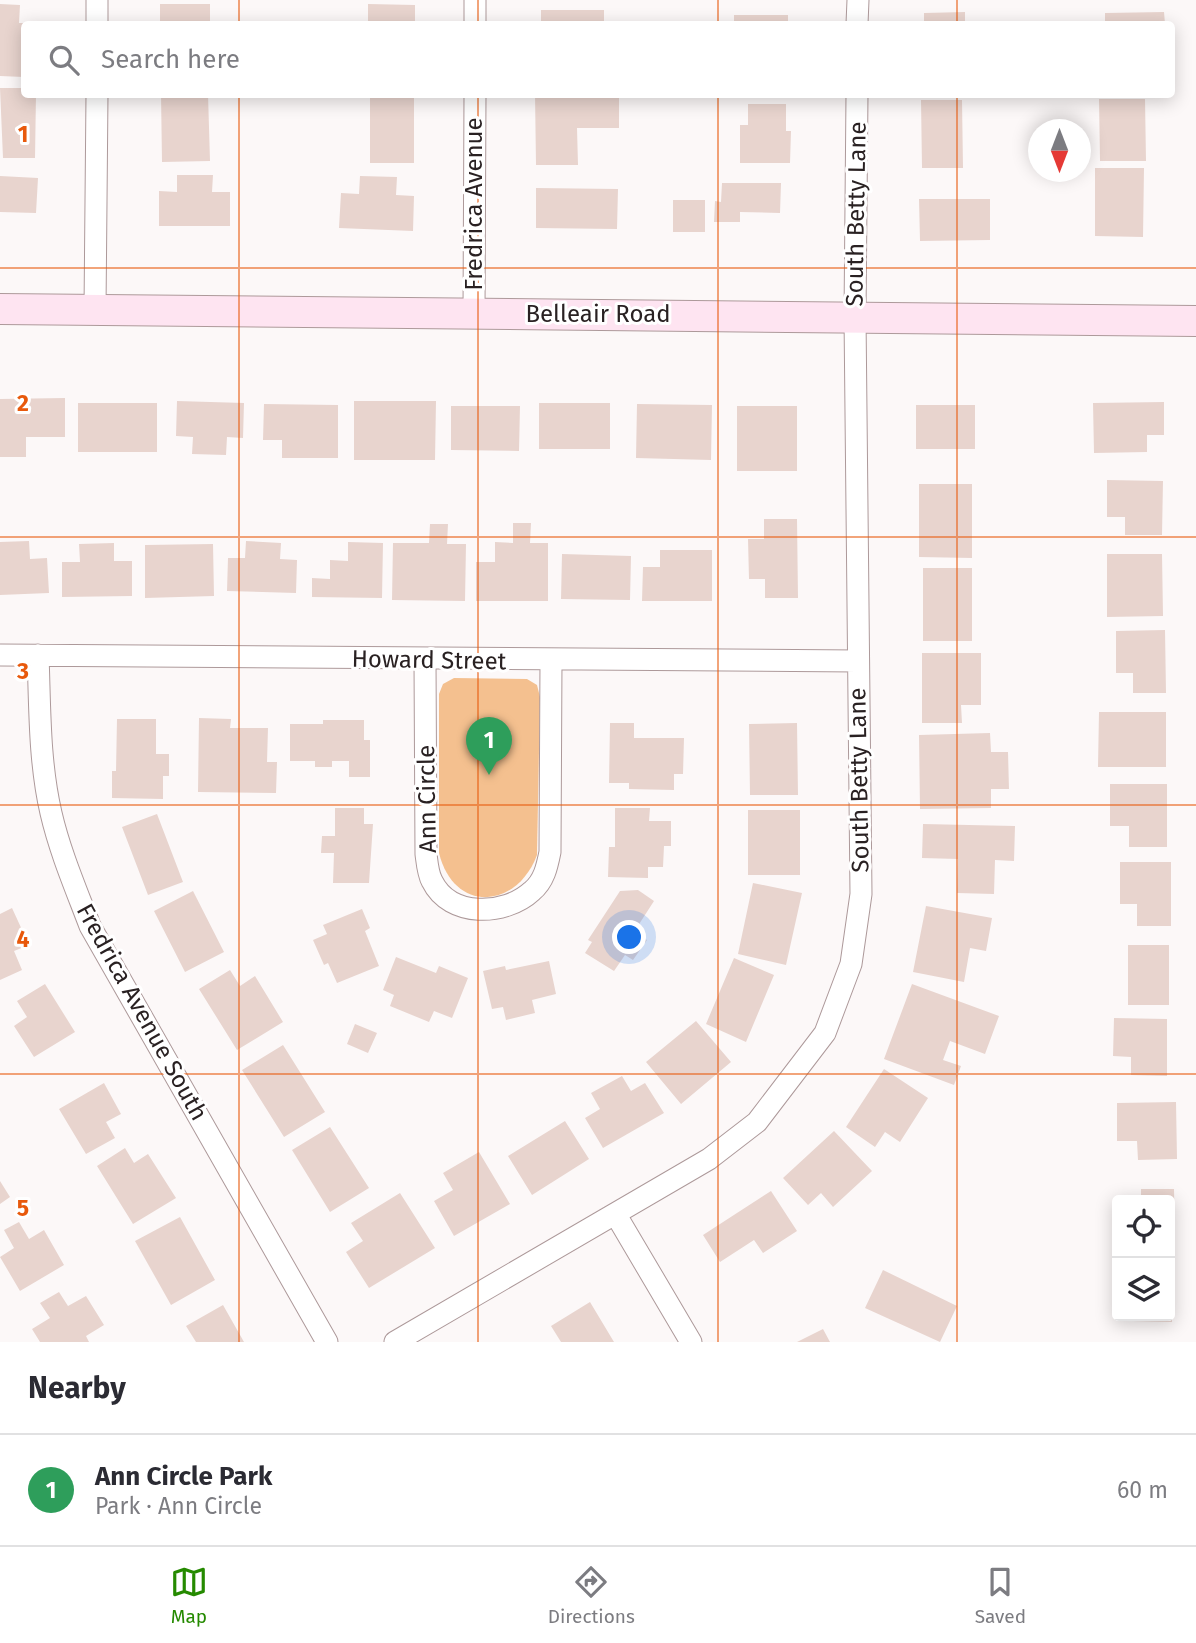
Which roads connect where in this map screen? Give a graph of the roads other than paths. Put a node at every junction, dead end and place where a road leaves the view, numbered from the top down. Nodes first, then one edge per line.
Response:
1 (97, 0) edge
2 (475, 0) edge
3 (858, 0) edge
4 (97, 21) edge
5 (475, 21) edge
6 (857, 21) edge
7 (97, 98) edge
8 (475, 98) edge
9 (857, 98) edge
10 (0, 309) edge
11 (95, 310) junction
12 (474, 313) junction
13 (855, 316) junction
14 (1196, 321) edge
15 (0, 655) edge
16 (38, 655) junction
17 (425, 660) junction
18 (551, 661) junction
19 (858, 661) junction
20 (616, 1215) junction
21 (327, 1342) edge
22 (395, 1342) edge
23 (691, 1342) edge

1 - 4 street
2 - 5 street
3 - 6 street
7 - 11 street
8 - 12 street, Fredrica Avenue
9 - 13 street, South Betty Lane
10 - 11 main road, Belleair Road
11 - 12 main road, Belleair Road
12 - 13 main road, Belleair Road
13 - 14 main road, Belleair Road
13 - 19 street, South Betty Lane
15 - 16 street, Howard Street
16 - 17 street, Howard Street
16 - 21 street, Fredrica Avenue South
17 - 18 street, Howard Street
17 - 18 street, Ann Circle
18 - 19 street, Howard Street
19 - 20 street, South Betty Lane
20 - 22 street, South Betty Lane
20 - 23 street

